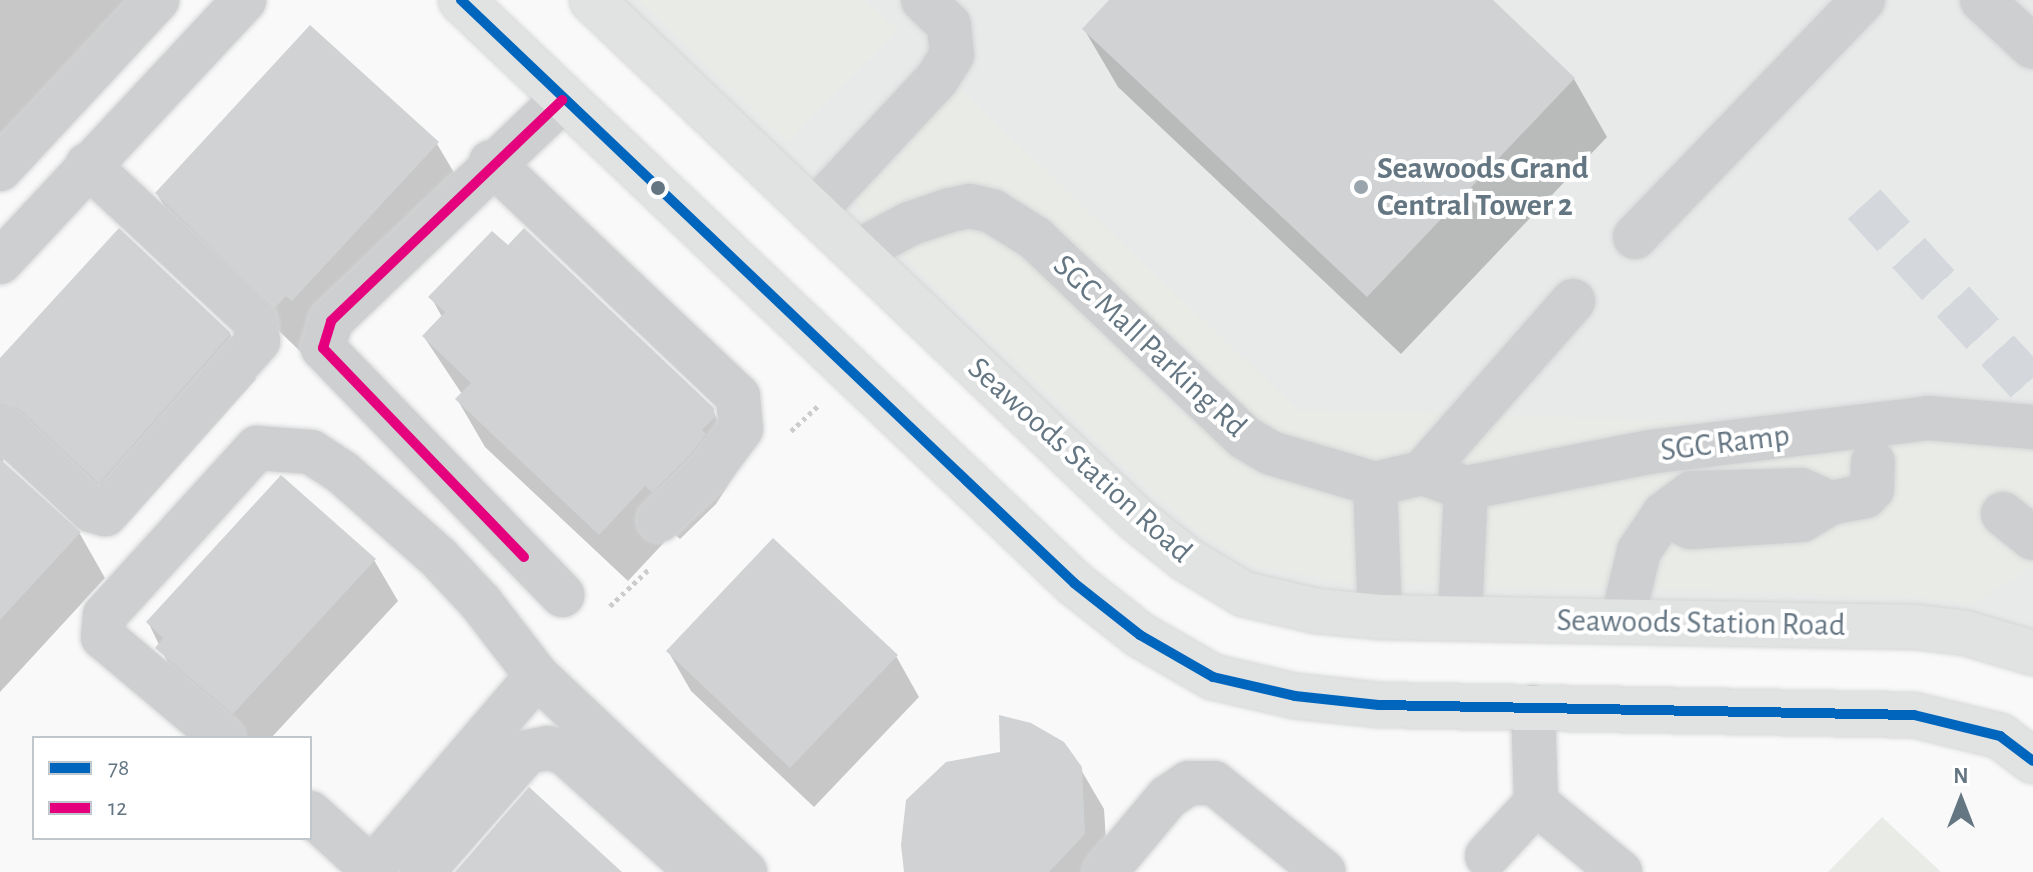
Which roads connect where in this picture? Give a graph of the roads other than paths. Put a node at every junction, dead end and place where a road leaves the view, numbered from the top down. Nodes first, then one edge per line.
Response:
1 (157, 0) edge
2 (244, 0) edge
3 (461, 0) edge
4 (592, 0) edge
5 (923, 0) edge
6 (1863, 0) edge
7 (1982, 0) edge
8 (2033, 47) edge
9 (562, 100) junction
10 (491, 162) junction
11 (88, 165) junction
12 (0, 169) edge
13 (824, 201) junction
14 (1635, 237) dead end
15 (857, 252) junction
16 (0, 262) edge
17 (1573, 301) dead end
18 (0, 425) edge
19 (2033, 427) edge
20 (1873, 462) dead end
21 (1422, 473) junction
22 (1375, 484) junction
23 (1466, 488) junction
24 (659, 520) dead end
25 (1380, 617) junction
26 (1460, 618) junction
27 (1622, 621) junction
28 (495, 622) junction
29 (2029, 643) edge
30 (537, 676) junction
31 (1533, 707) junction
32 (221, 736) edge
33 (2033, 761) edge
34 (1536, 803) junction
35 (312, 815) edge
36 (1487, 856) dead end
37 (370, 870) edge
38 (422, 872) edge
39 (698, 872) edge
40 (745, 872) edge
41 (1105, 872) edge
42 (1324, 872) edge
43 (1620, 872) edge

1 - 12 street
2 - 11 street
3 - 9 main road
4 - 13 main road, Seawoods Station Road
5 - 13 street
6 - 14 street
7 - 8 street
9 - 10 street
9 - 31 main road
10 - 24 street
10 - 28 street
11 - 16 street
11 - 18 street
13 - 15 main road, Seawoods Station Road
15 - 22 street, SGC Mall Parking Rd
15 - 25 main road, Seawoods Station Road
17 - 21 street
19 - 23 street, SGC Ramp
20 - 27 street
21 - 22 street, SGC Mall Parking Rd
21 - 23 street, SGC Ramp
22 - 25 street
23 - 26 street
25 - 26 main road, Seawoods Station Road
26 - 27 main road, Seawoods Station Road
27 - 29 main road, Seawoods Station Road
28 - 30 street
28 - 32 street
30 - 37 street
30 - 40 street
31 - 33 main road
31 - 34 street
34 - 36 street
34 - 43 street
35 - 37 street
38 - 39 street
41 - 42 street

